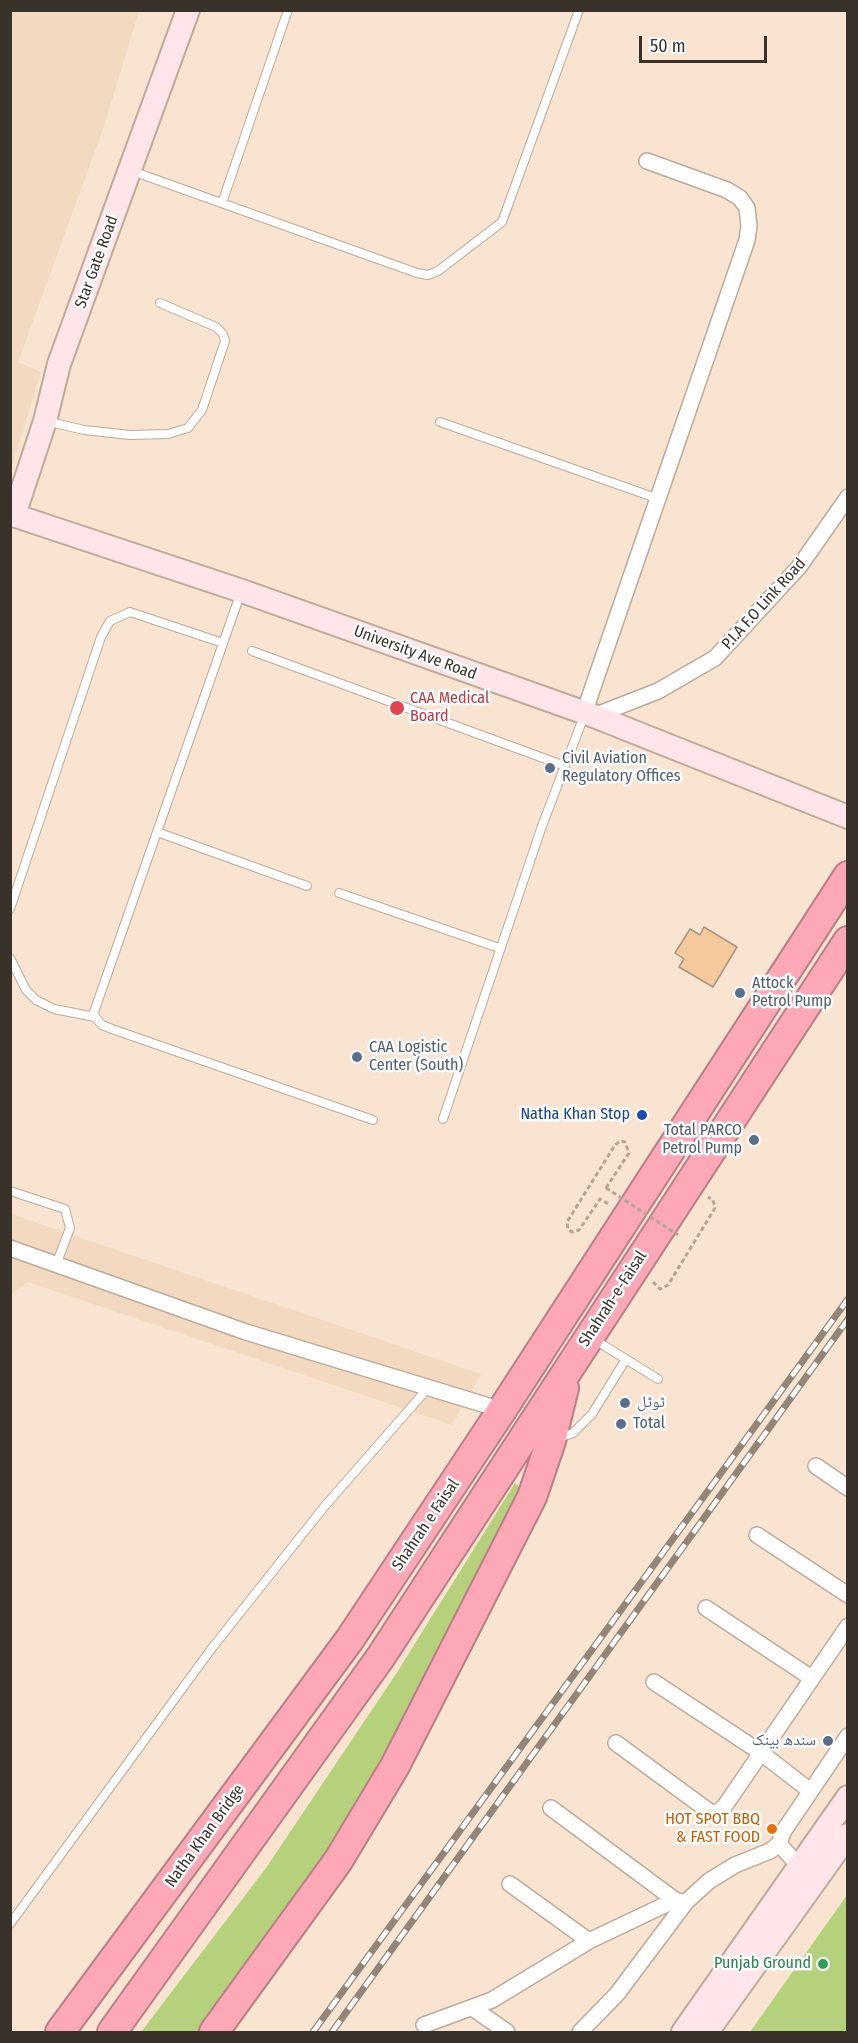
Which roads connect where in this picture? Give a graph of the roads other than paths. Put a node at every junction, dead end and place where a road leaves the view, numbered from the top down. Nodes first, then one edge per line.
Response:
1 (188, 10) edge
2 (288, 10) edge
3 (579, 10) edge
4 (647, 161) dead end
5 (131, 170) junction
6 (222, 203) junction
7 (160, 303) dead end
8 (45, 421) junction
9 (440, 422) dead end
10 (848, 498) edge
11 (659, 499) junction
12 (12, 515) edge
13 (242, 591) junction
14 (224, 643) junction
15 (252, 651) dead end
16 (589, 715) junction
17 (565, 766) junction
18 (848, 817) edge
19 (158, 832) junction
20 (848, 876) edge
21 (307, 886) dead end
22 (339, 893) dead end
23 (10, 909) edge
24 (848, 941) edge
25 (499, 948) junction
26 (10, 958) edge
27 (95, 1017) junction
28 (443, 1119) dead end
29 (373, 1120) dead end
30 (10, 1191) edge
31 (10, 1248) edge
32 (56, 1265) junction
33 (589, 1337) junction
34 (626, 1359) junction
35 (568, 1368) junction
36 (658, 1379) dead end
37 (428, 1388) junction
38 (502, 1410) junction
39 (551, 1441) junction
40 (816, 1466) dead end
41 (848, 1488) edge
42 (757, 1535) dead end
43 (848, 1595) edge
44 (706, 1608) dead end
45 (848, 1626) edge
46 (350, 1639) joint
47 (810, 1677) junction
48 (654, 1682) dead end
49 (848, 1736) edge
50 (616, 1743) dead end
51 (760, 1752) junction
52 (809, 1790) junction
53 (848, 1797) edge
54 (551, 1808) dead end
55 (848, 1835) edge
56 (779, 1844) junction
57 (799, 1866) junction
58 (510, 1884) dead end
59 (681, 1901) junction
60 (10, 1924) edge
61 (589, 1941) junction
62 (474, 2009) junction
63 (424, 2025) dead end
64 (60, 2032) edge
65 (112, 2032) edge
66 (214, 2032) edge
67 (507, 2032) edge
68 (580, 2032) edge
69 (683, 2032) edge
70 (707, 2032) edge

1 - 5 street, Star Gate Road
2 - 6 lane
3 - 6 lane
4 - 11 street
5 - 6 lane
5 - 8 street, Star Gate Road
7 - 8 lane
8 - 12 street, Star Gate Road
9 - 11 lane
10 - 16 street, P.I.A F.O Link Road
11 - 16 street
12 - 13 street, University Ave Road
13 - 14 lane
13 - 16 street, University Ave Road
14 - 19 lane
14 - 23 lane
15 - 17 lane
16 - 17 lane
16 - 18 street, University Ave Road
17 - 25 lane
19 - 21 lane
19 - 27 lane
20 - 38 highway, Shahrah-e-Faisal
22 - 25 lane
24 - 33 highway, Shahrah-e-Faisal
25 - 28 lane
26 - 27 lane
27 - 29 lane
30 - 32 lane
31 - 32 street
32 - 37 street
33 - 34 lane
33 - 35 highway, Shahrah-e-Faisal
34 - 36 lane
34 - 39 lane
35 - 39 highway
35 - 65 highway, Shahrah-e-Faisal
37 - 38 street
37 - 60 lane
38 - 46 highway, Shahrah e Faisal
39 - 66 highway
40 - 41 street
42 - 43 street
44 - 47 street
45 - 47 street
46 - 64 highway, Natha Khan Bridge
47 - 51 street
48 - 51 street
49 - 52 street
50 - 51 street
51 - 52 street
52 - 56 street
53 - 57 street
54 - 59 street
55 - 70 street
56 - 57 street
56 - 59 street
57 - 69 street
58 - 61 street
59 - 61 street
59 - 68 street
61 - 62 street
62 - 63 street
62 - 67 street

